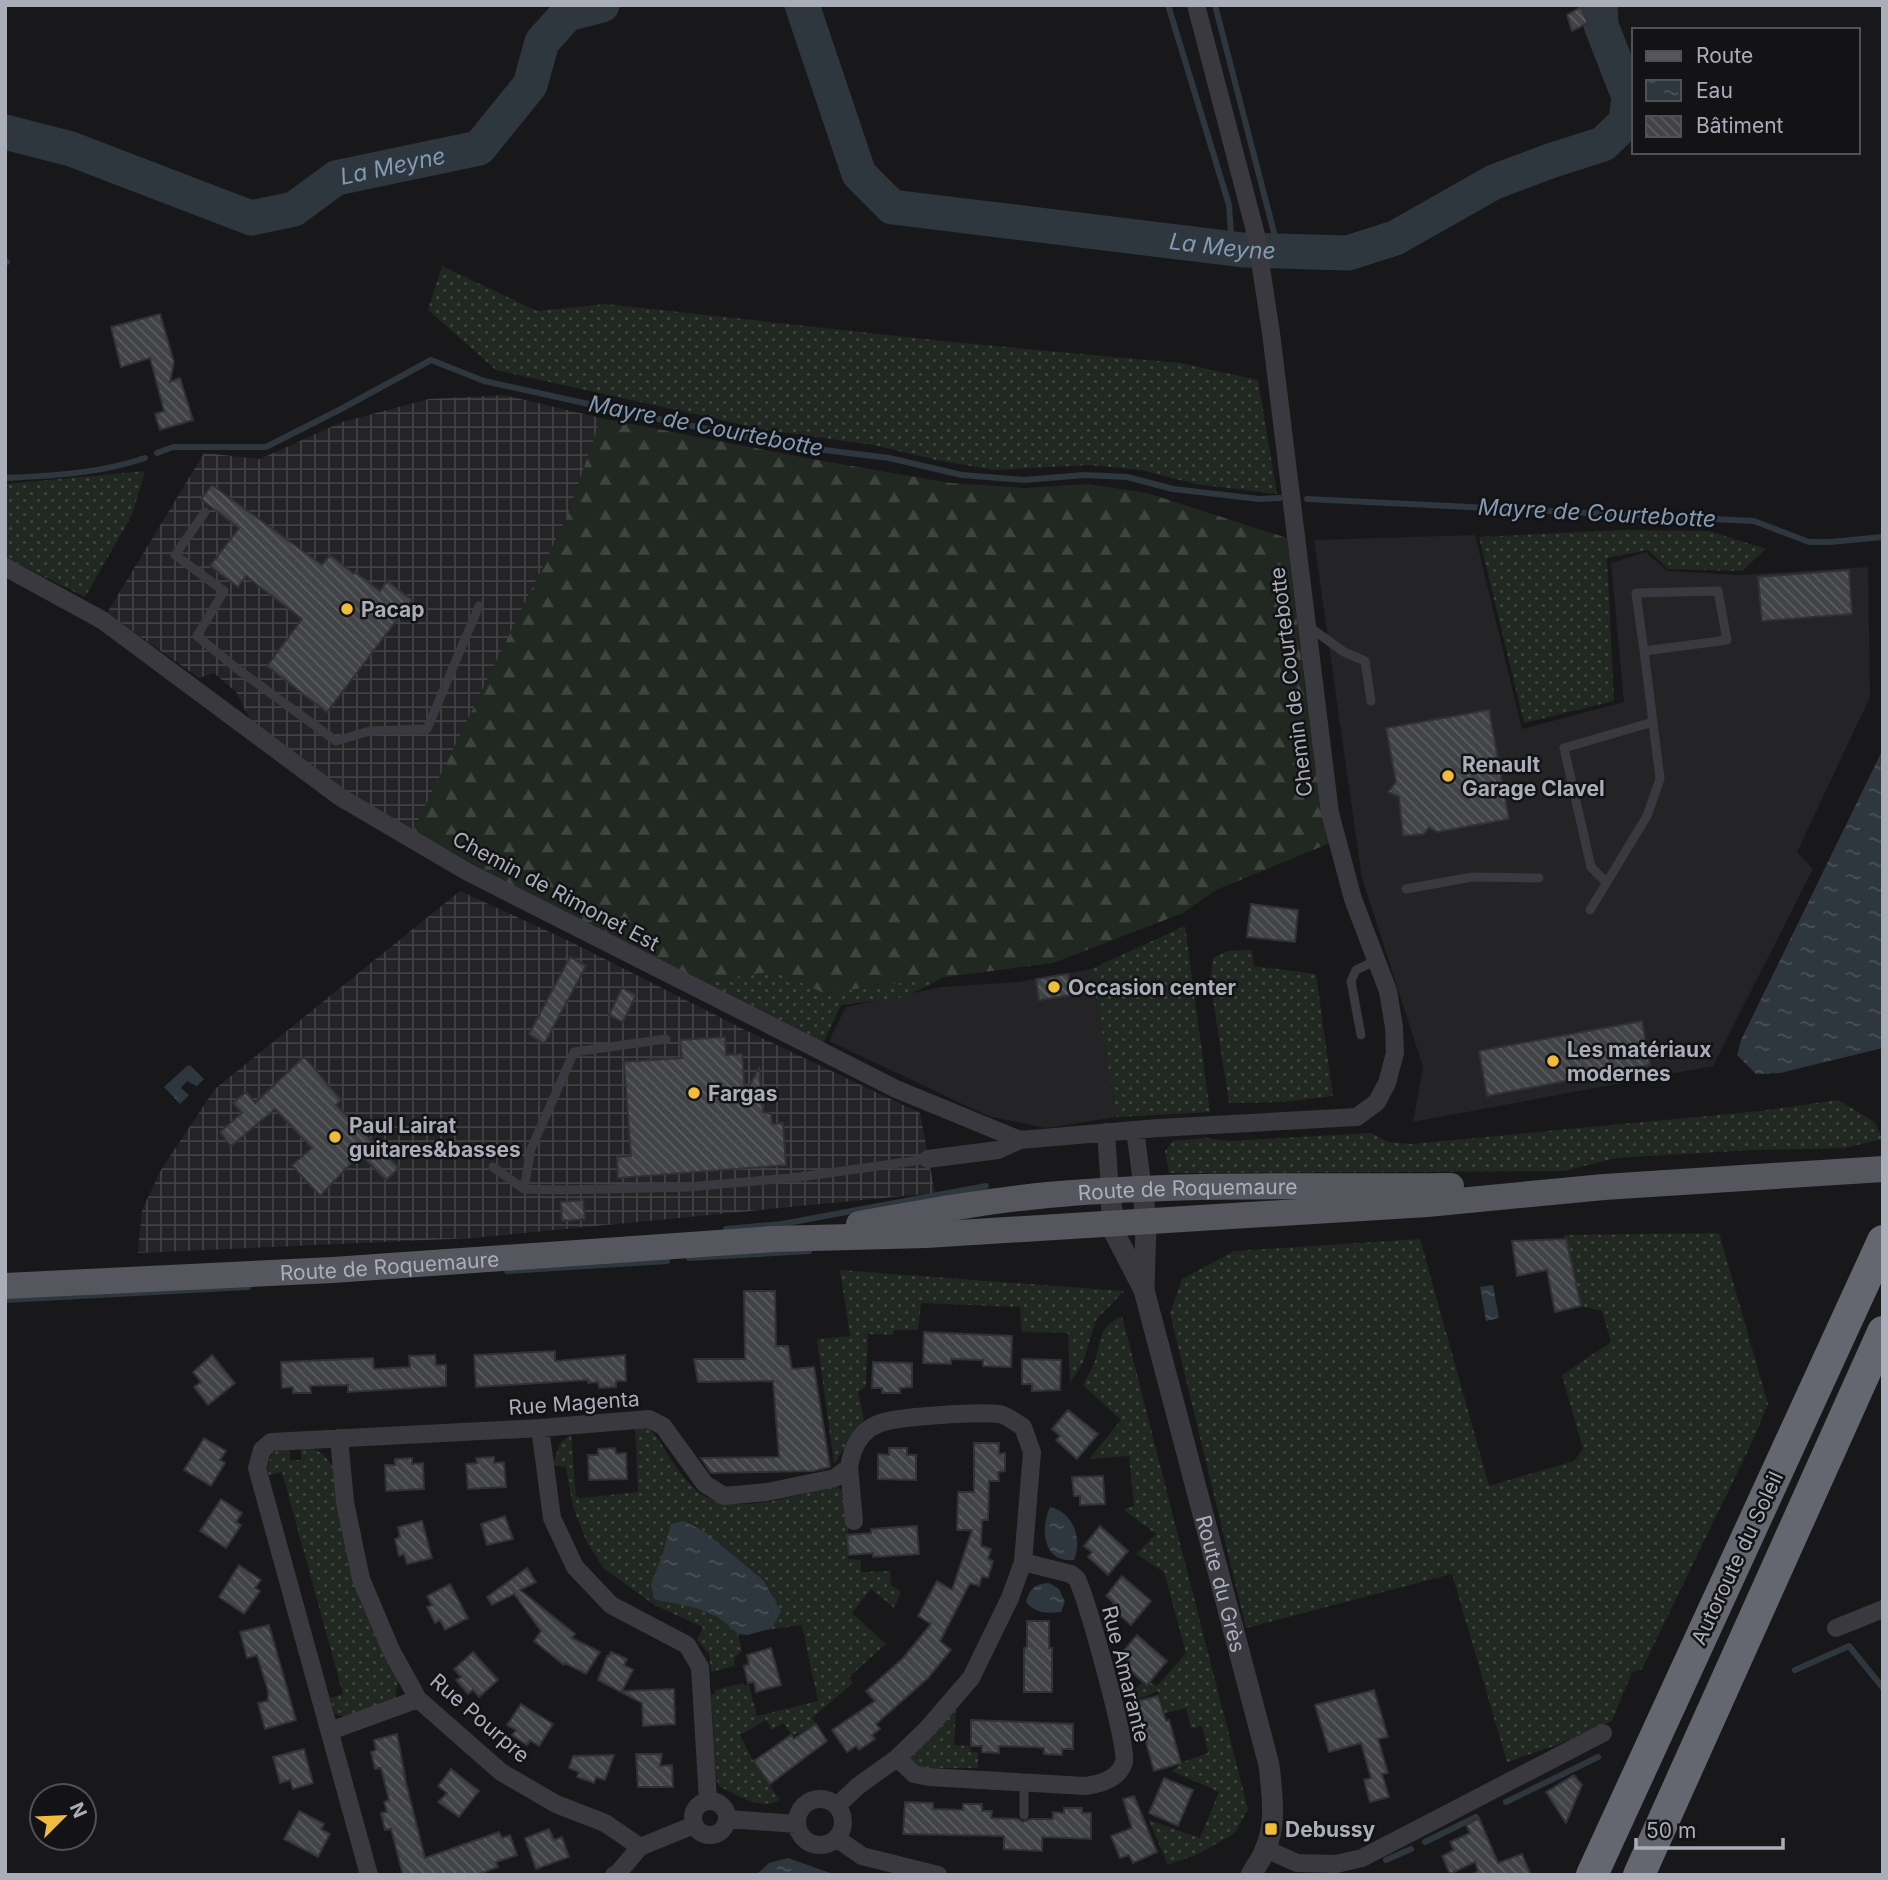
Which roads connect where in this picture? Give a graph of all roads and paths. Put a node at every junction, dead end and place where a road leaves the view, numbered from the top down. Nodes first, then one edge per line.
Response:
1 (1196, 5) edge
2 (205, 512) dead end
3 (5, 566) edge
4 (479, 606) dead end
5 (1307, 625) junction
6 (1644, 651) junction
7 (1371, 701) dead end
8 (1653, 722) junction
9 (1539, 878) dead end
10 (1606, 882) junction
11 (1406, 889) dead end
12 (1590, 910) dead end
13 (1377, 960) junction
14 (1361, 1035) dead end
15 (666, 1039) dead end
16 (1135, 1130) junction
17 (1106, 1132) junction
18 (1020, 1140) junction
19 (928, 1159) joint
20 (493, 1167) dead end
21 (1883, 1169) edge
22 (1604, 1187) junction
23 (524, 1189) junction
24 (1143, 1189) junction
25 (1110, 1191) junction
26 (1145, 1220) junction
27 (1112, 1222) junction
28 (774, 1239) junction
29 (1883, 1241) edge
30 (5, 1286) edge
31 (1144, 1290) junction
32 (1883, 1332) edge
33 (540, 1428) junction
34 (339, 1438) junction
35 (849, 1467) junction
36 (854, 1521) dead end
37 (1023, 1562) junction
38 (1883, 1609) edge
39 (1836, 1628) dead end
40 (418, 1699) junction
41 (330, 1731) junction
42 (1603, 1733) dead end
43 (897, 1758) junction
44 (1024, 1782) junction
45 (708, 1801) junction
46 (837, 1806) junction
47 (1024, 1815) dead end
48 (727, 1819) junction
49 (797, 1824) junction
50 (694, 1825) junction
51 (836, 1838) junction
52 (640, 1847) junction
53 (1266, 1849) junction
54 (1361, 1866) edge
55 (369, 1875) edge
56 (614, 1875) edge
57 (938, 1875) edge
58 (1251, 1875) edge
59 (1592, 1875) edge
60 (1639, 1875) edge

1 - 5 street, Chemin de Courtebotte
2 - 4 lane
3 - 18 street, Chemin de Rimonet Est
5 - 7 lane
5 - 13 street, Chemin de Courtebotte
6 - 6 lane
6 - 8 lane
8 - 10 lane
8 - 10 lane
9 - 11 lane
10 - 12 lane
13 - 14 lane
13 - 16 street, Chemin de Courtebotte
15 - 23 lane
16 - 17 street, Chemin de Rimonet Est
16 - 24 street
17 - 18 street, Chemin de Rimonet Est
17 - 25 street
18 - 19 street
19 - 23 lane
20 - 23 lane
21 - 22 main road, Route de Roquemaure
22 - 24 main road, Route de Roquemaure
22 - 26 main road, Route de Roquemaure
24 - 25 main road, Route de Roquemaure
24 - 26 street
25 - 27 street
25 - 28 main road, Route de Roquemaure
26 - 27 main road, Route de Roquemaure
26 - 31 street
27 - 28 main road, Route de Roquemaure
27 - 31 street
28 - 30 main road, Route de Roquemaure
29 - 59 highway, Autoroute du Soleil
31 - 53 street, Route du Grès
32 - 60 highway, Autoroute du Soleil
33 - 34 street, Rue Magenta
33 - 35 street, Rue Magenta
33 - 45 street
34 - 40 street, Rue Pourpre
34 - 41 street, Rue Magenta
35 - 36 street
35 - 37 street
37 - 43 street
37 - 44 street, Rue Amarante
38 - 39 street
40 - 41 street
40 - 52 street, Rue Pourpre
41 - 55 street, Rue Magenta
42 - 54 street
43 - 44 street, Rue Amarante
43 - 46 street
44 - 47 lane
45 - 48 street
45 - 50 street
46 - 49 street
46 - 51 street
48 - 49 street
48 - 50 street
49 - 51 street
50 - 52 street
51 - 57 street
52 - 56 street
53 - 54 street
53 - 58 street, Route du Grès

